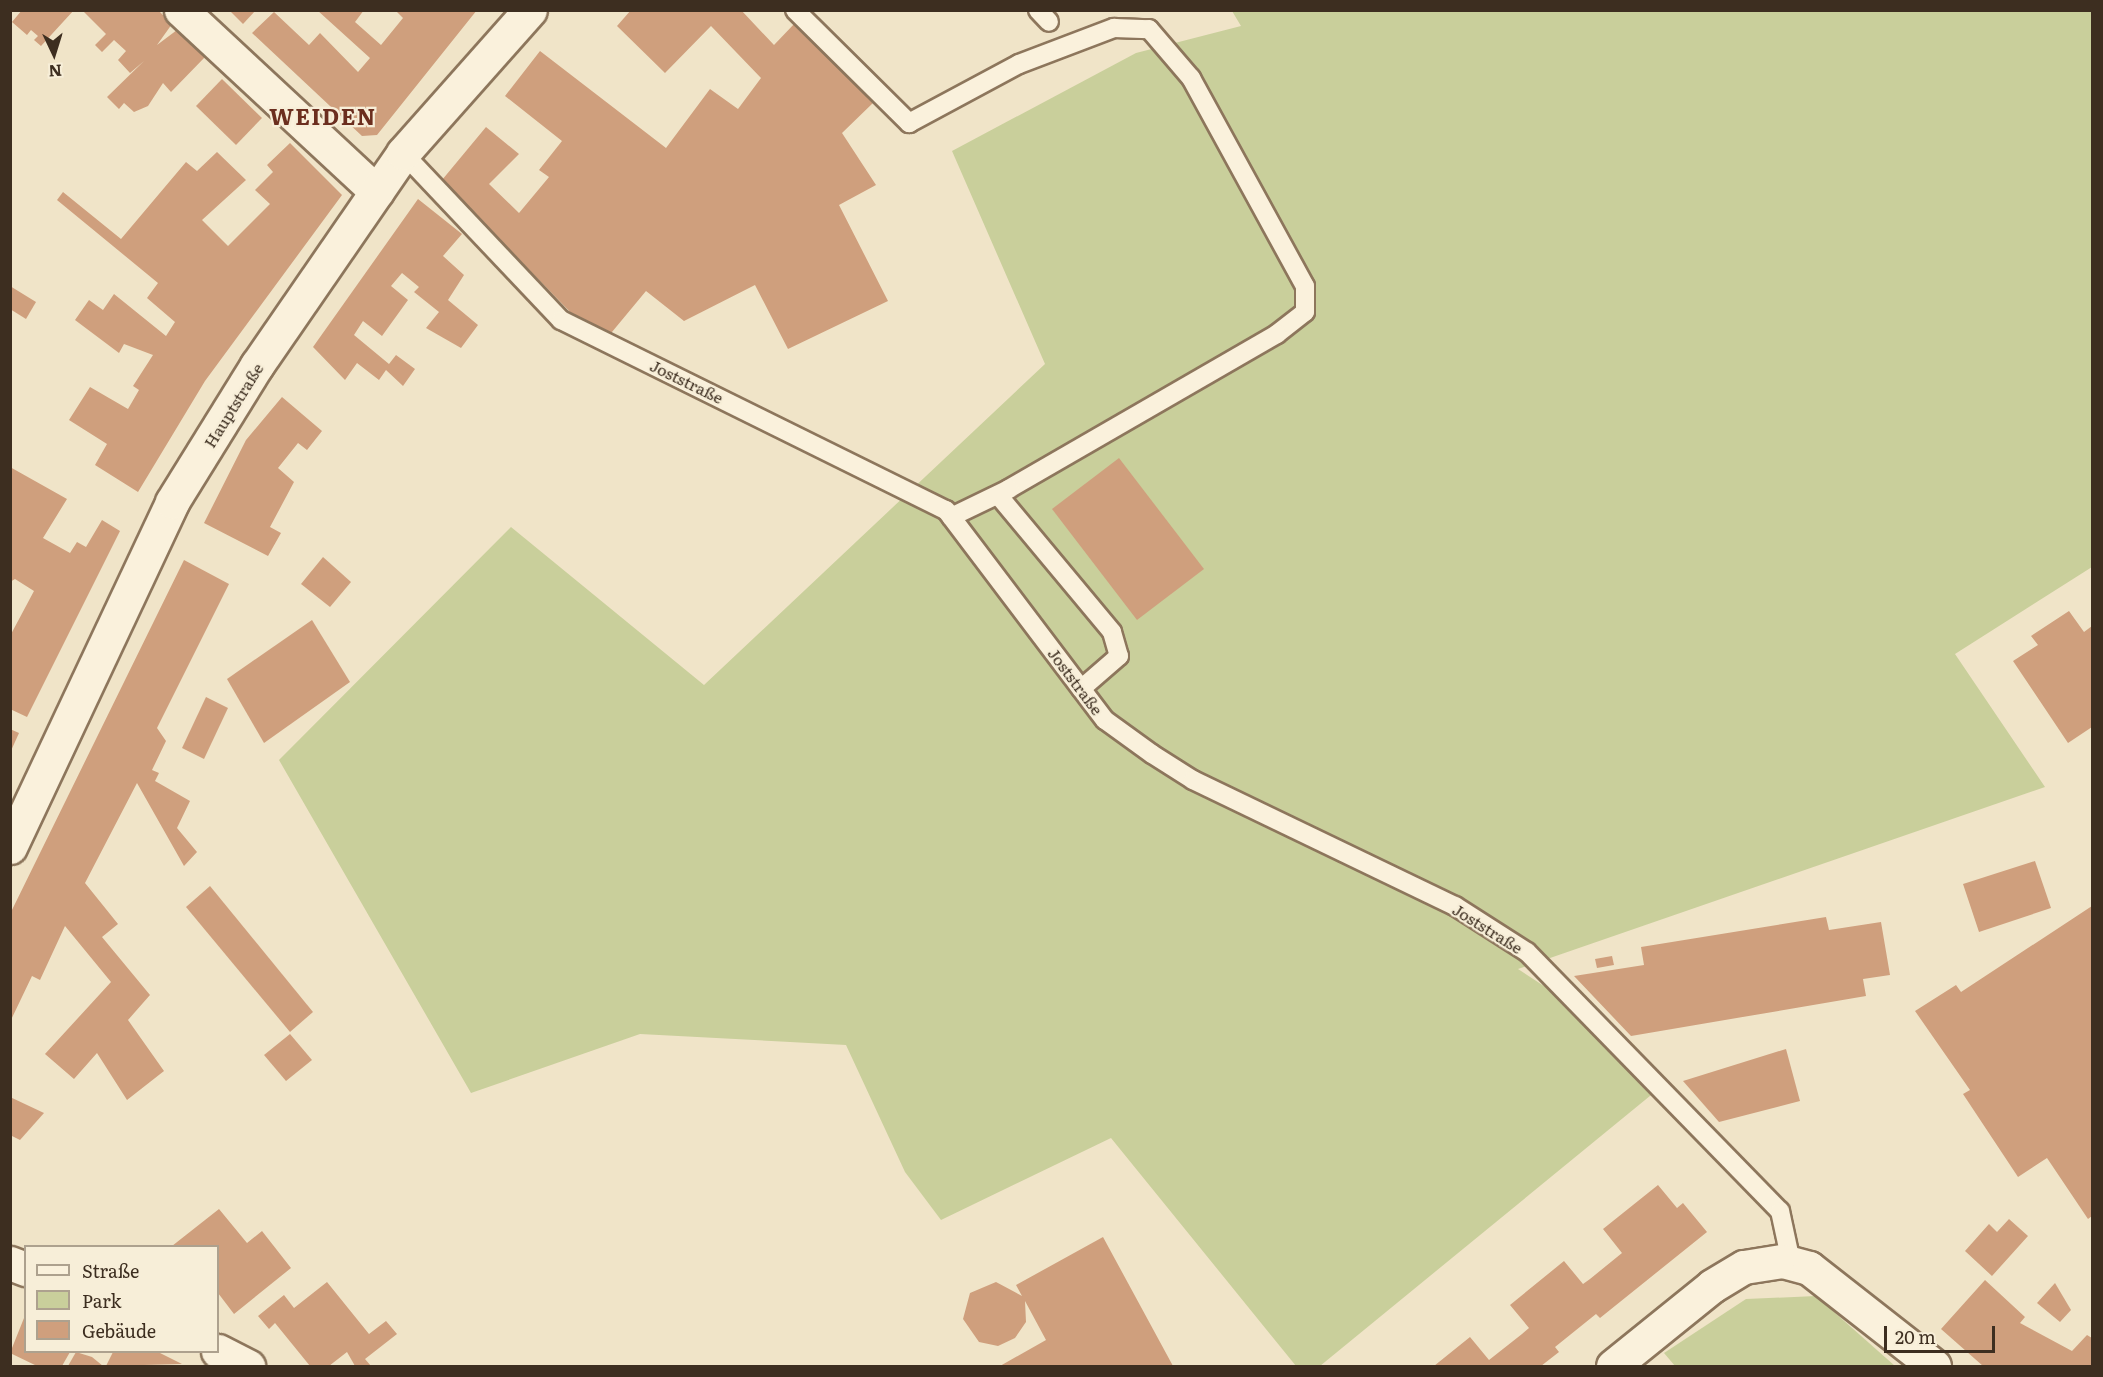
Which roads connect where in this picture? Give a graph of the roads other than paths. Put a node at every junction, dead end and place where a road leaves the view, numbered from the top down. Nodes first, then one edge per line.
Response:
1 (181, 10) edge
2 (530, 10) edge
3 (795, 10) edge
4 (403, 153) junction
5 (376, 192) junction
6 (998, 495) junction
7 (951, 517) junction
8 (1081, 688) junction
9 (10, 847) edge
10 (1791, 1262) junction
11 (219, 1352) edge
12 (248, 1366) edge
13 (1613, 1366) edge
14 (1934, 1366) edge

1 - 5 main road
2 - 4 main road, Hauptstraße
3 - 6 lane
4 - 5 main road, Hauptstraße
4 - 7 lane, Joststraße
5 - 9 main road, Hauptstraße
6 - 7 lane
6 - 8 lane
7 - 8 lane, Joststraße
8 - 10 lane, Joststraße
10 - 13 main road
10 - 14 main road
11 - 12 main road

